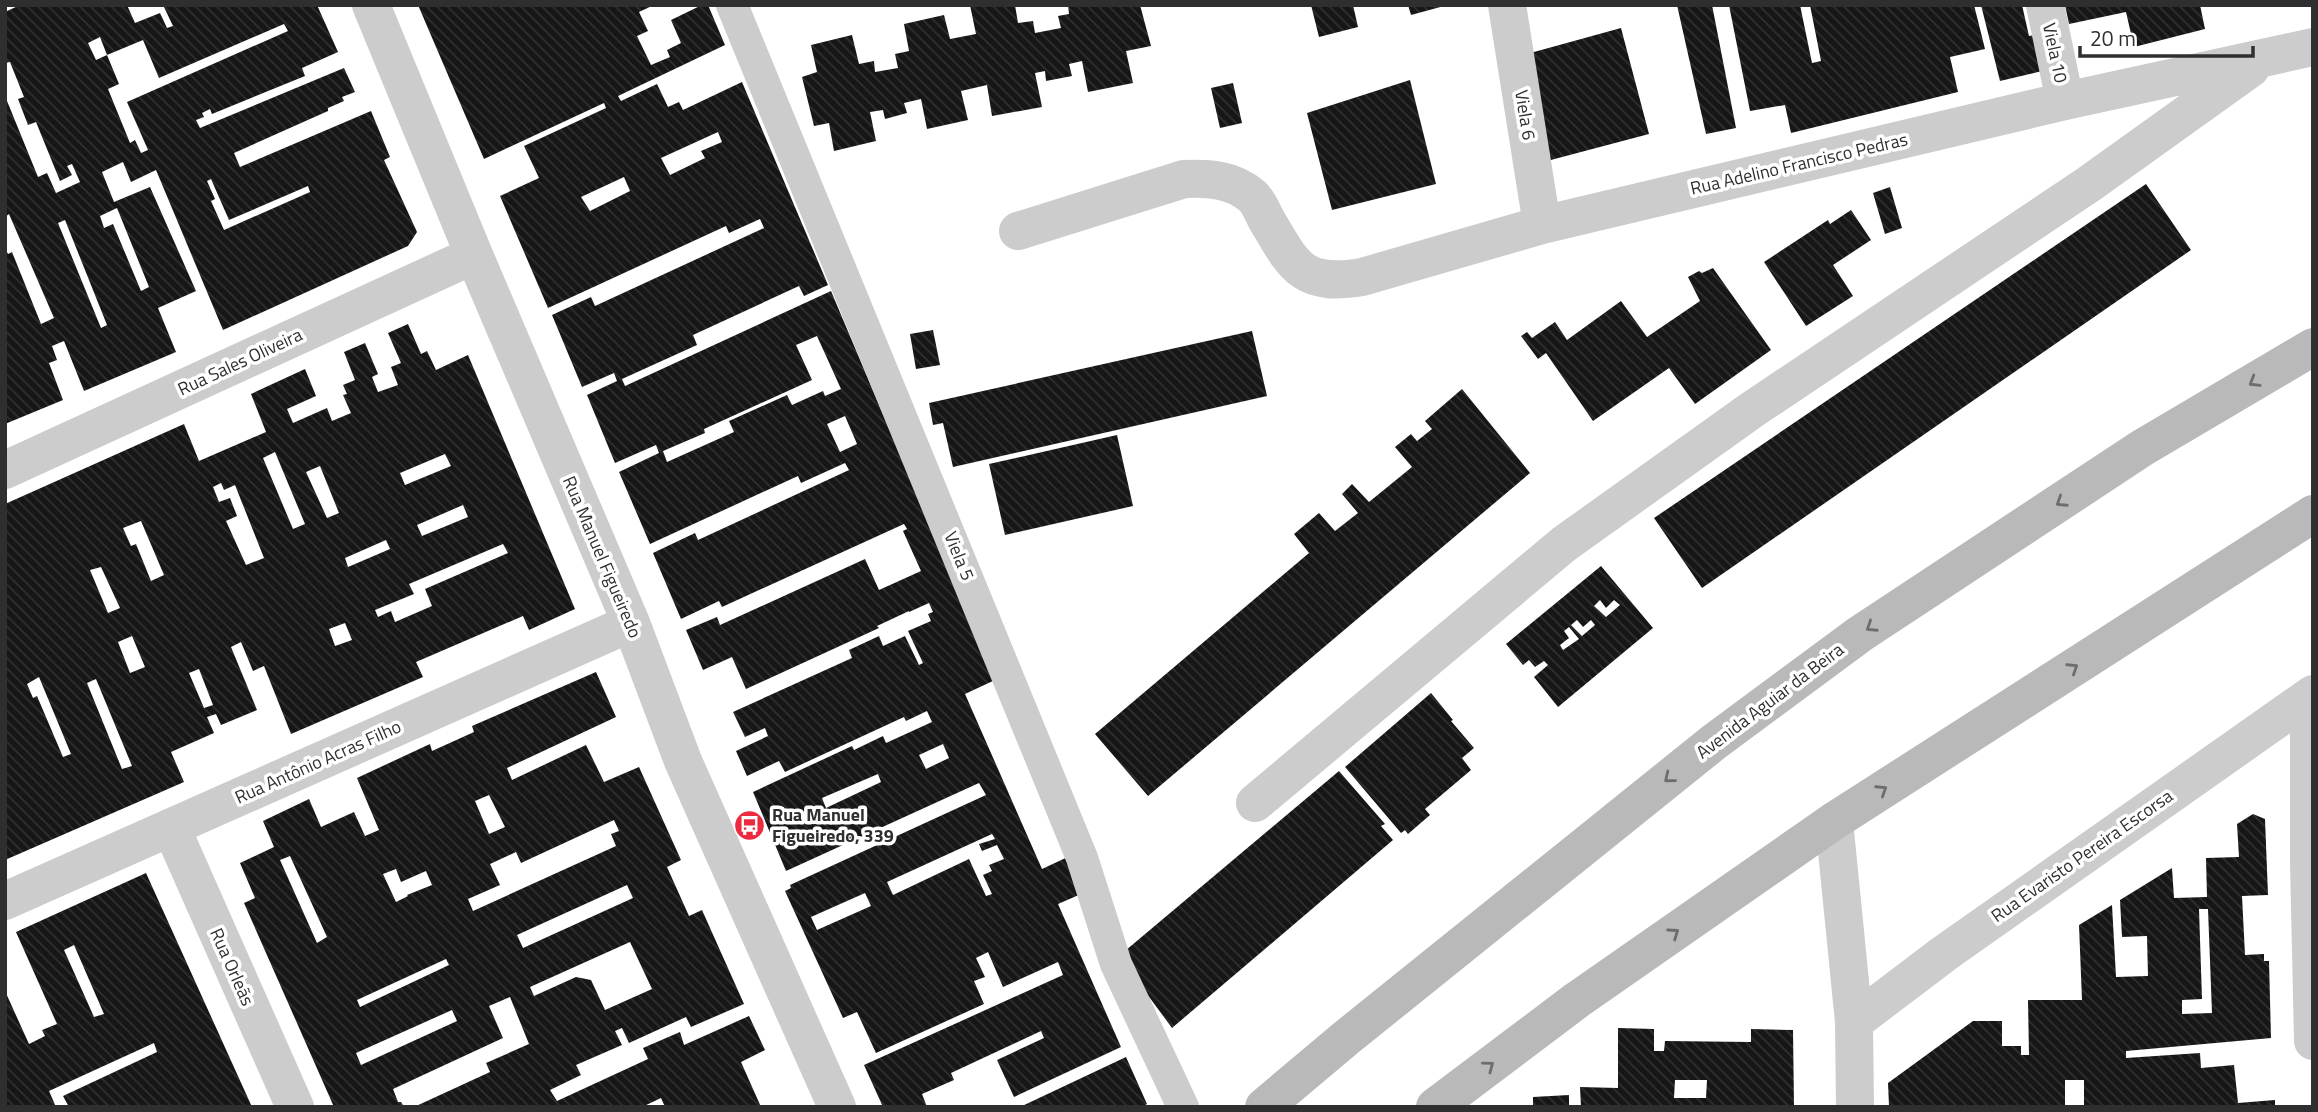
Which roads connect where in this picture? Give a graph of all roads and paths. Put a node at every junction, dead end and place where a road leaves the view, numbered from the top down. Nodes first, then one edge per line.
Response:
1 (371, 5) edge
2 (732, 5) edge
3 (1507, 5) edge
4 (2045, 5) edge
5 (2313, 47) edge
6 (2264, 58) junction
7 (2065, 101) junction
8 (1542, 225) junction
9 (1017, 231) dead end
10 (474, 255) junction
11 (2313, 346) edge
12 (5, 470) edge
13 (2313, 514) edge
14 (631, 623) junction
15 (2311, 695) edge
16 (1255, 803) dead end
17 (1834, 821) junction
18 (171, 827) junction
19 (5, 901) edge
20 (1854, 1021) junction
21 (2313, 1041) edge
22 (295, 1107) edge
23 (837, 1107) edge
24 (1183, 1107) edge
25 (1264, 1107) edge
26 (1435, 1107) edge
27 (1855, 1107) edge

1 - 10 street, Rua Manuel Figueiredo
2 - 24 lane, Viela 5
3 - 8 street, Viela 6
4 - 7 street, Viela 10
5 - 6 street, Rua Adelino Francisco Pedras
6 - 7 street, Rua Adelino Francisco Pedras
6 - 16 street
7 - 8 street, Rua Adelino Francisco Pedras
8 - 9 street, Rua Adelino Francisco Pedras
10 - 12 street, Rua Sales Oliveira
10 - 14 street, Rua Manuel Figueiredo
11 -> 25 main road, Avenida Aguiar da Beira
17 -> 13 main road
14 - 18 street, Rua Antônio Acras Filho
14 - 23 street, Rua Manuel Figueiredo
15 - 20 street, Rua Evaristo Pereira Escorsa
15 - 21 street
17 - 20 street
26 -> 17 main road
18 - 19 street, Rua Antônio Acras Filho
18 - 22 street, Rua Orleãs
20 - 27 street

